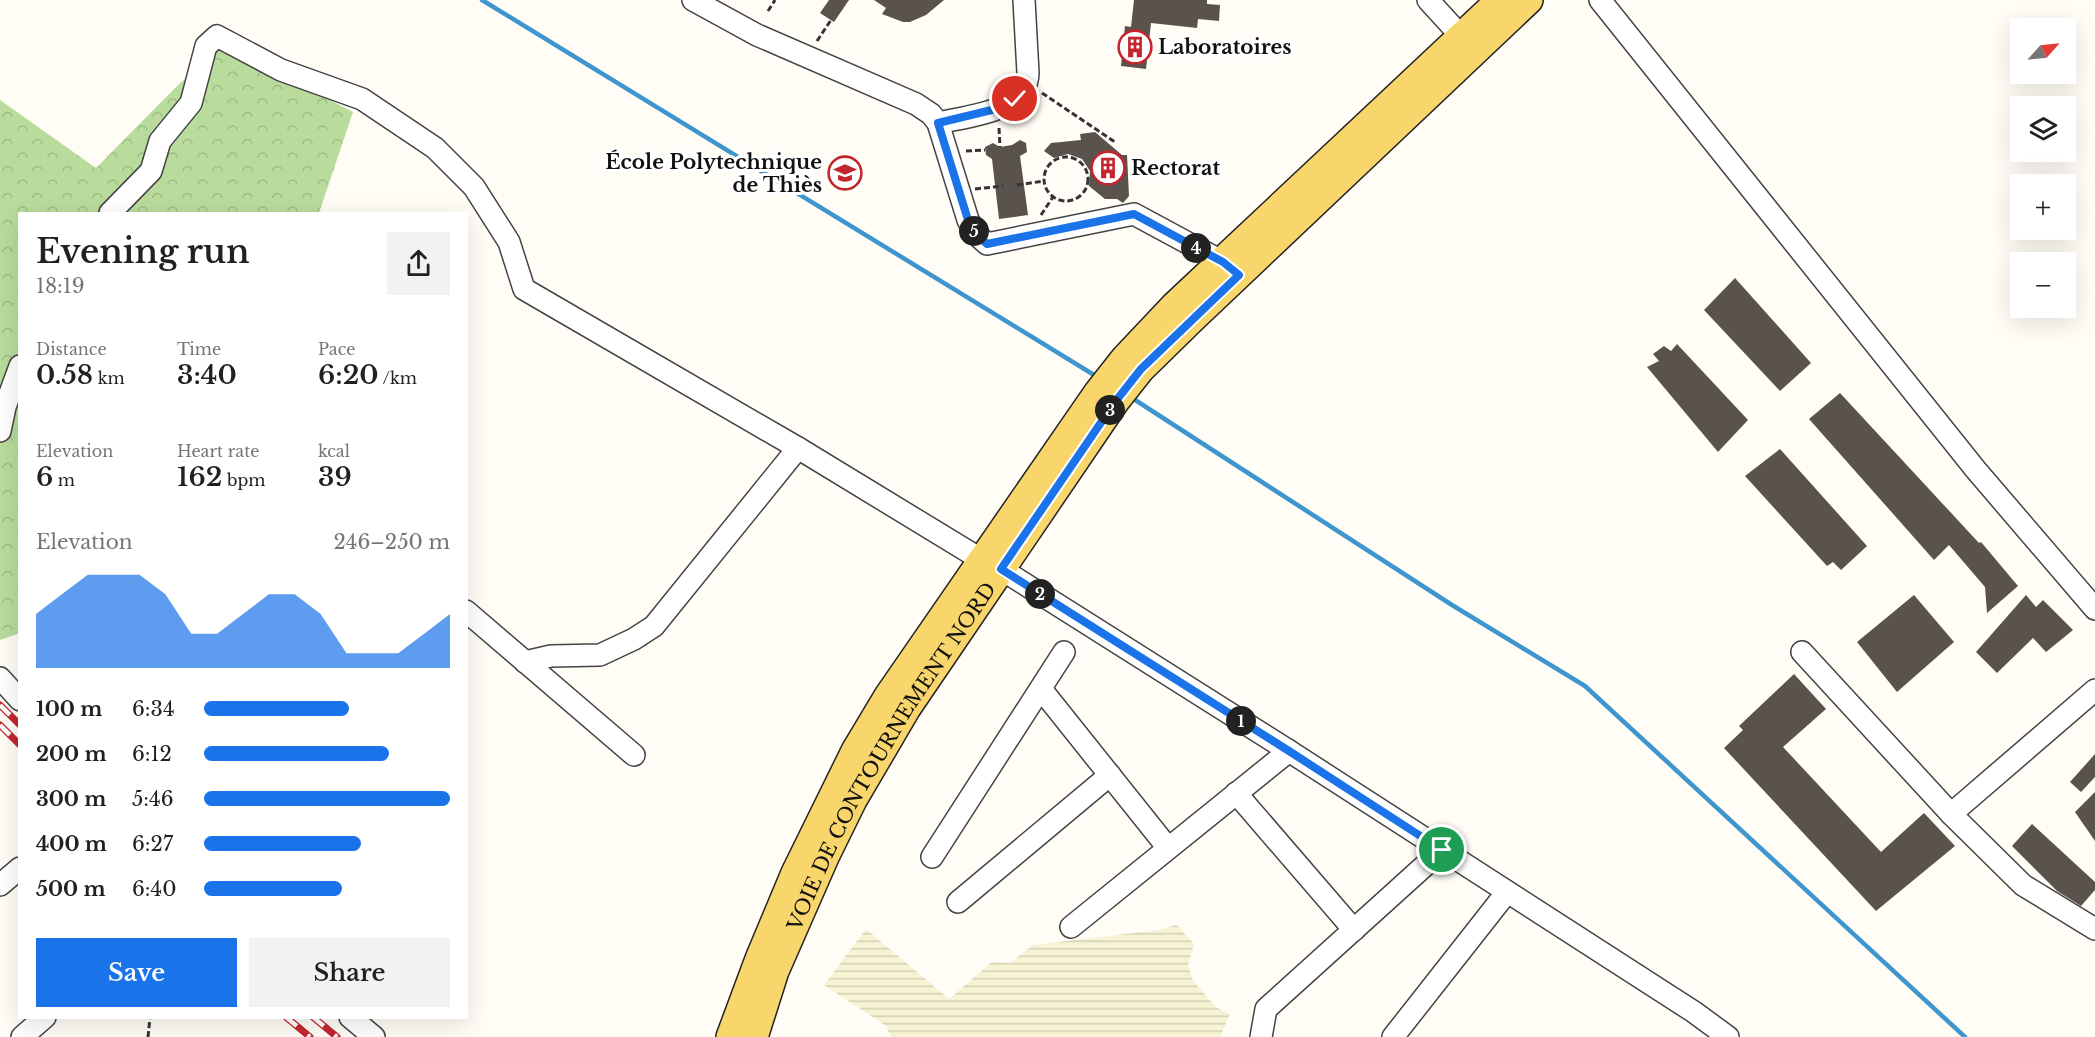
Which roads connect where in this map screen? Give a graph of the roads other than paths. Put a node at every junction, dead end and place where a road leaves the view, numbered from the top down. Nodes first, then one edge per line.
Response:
1 (693, 0) edge
2 (1024, 0) edge
3 (1428, 0) edge
4 (1500, 0) edge
5 (1529, 0) edge
6 (1600, 0) edge
7 (1468, 44) junction
8 (938, 123) junction
9 (111, 212) edge
10 (1231, 268) junction
11 (18, 371) edge
12 (0, 431) edge
13 (798, 448) junction
14 (992, 565) junction
15 (2095, 609) edge
16 (468, 613) edge
17 (1064, 652) dead end
18 (1802, 652) dead end
19 (525, 662) junction
20 (0, 678) edge
21 (1041, 689) junction
22 (2095, 690) edge
23 (18, 698) edge
24 (1289, 751) junction
25 (634, 755) dead end
26 (1110, 775) junction
27 (1236, 793) junction
28 (1951, 814) junction
29 (1168, 848) junction
30 (1442, 850) junction
31 (932, 857) dead end
32 (18, 870) edge
33 (0, 885) edge
34 (1507, 892) junction
35 (957, 902) dead end
36 (1071, 927) dead end
37 (2095, 929) edge
38 (1354, 930) junction
39 (43, 1019) edge
40 (352, 1019) edge
41 (759, 1034) edge
42 (22, 1037) edge
43 (374, 1037) edge
44 (730, 1037) edge
45 (1261, 1037) edge
46 (1393, 1037) edge
47 (1728, 1037) edge

1 - 8 street
2 - 8 street
3 - 7 street
4 - 7 main road, VOIE DE CONTOURNEMENT NORD
5 - 7 main road, VOIE DE CONTOURNEMENT NORD
6 - 15 street
7 - 10 main road, VOIE DE CONTOURNEMENT NORD
8 - 10 street
9 - 13 street
10 - 14 main road, VOIE DE CONTOURNEMENT NORD
11 - 12 street
13 - 14 street
13 - 19 street
14 - 24 street
14 - 41 main road, VOIE DE CONTOURNEMENT NORD
14 - 44 main road, VOIE DE CONTOURNEMENT NORD
16 - 19 street
17 - 21 street
18 - 28 street
19 - 25 street
20 - 23 street
21 - 26 street
21 - 31 street
22 - 28 street
24 - 27 street
24 - 30 street
26 - 29 street
26 - 35 street
27 - 29 street
27 - 38 street
28 - 37 street
29 - 36 street
30 - 34 street
30 - 38 street
32 - 33 street
34 - 46 street
34 - 47 street
38 - 45 street
39 - 42 street
40 - 43 street

